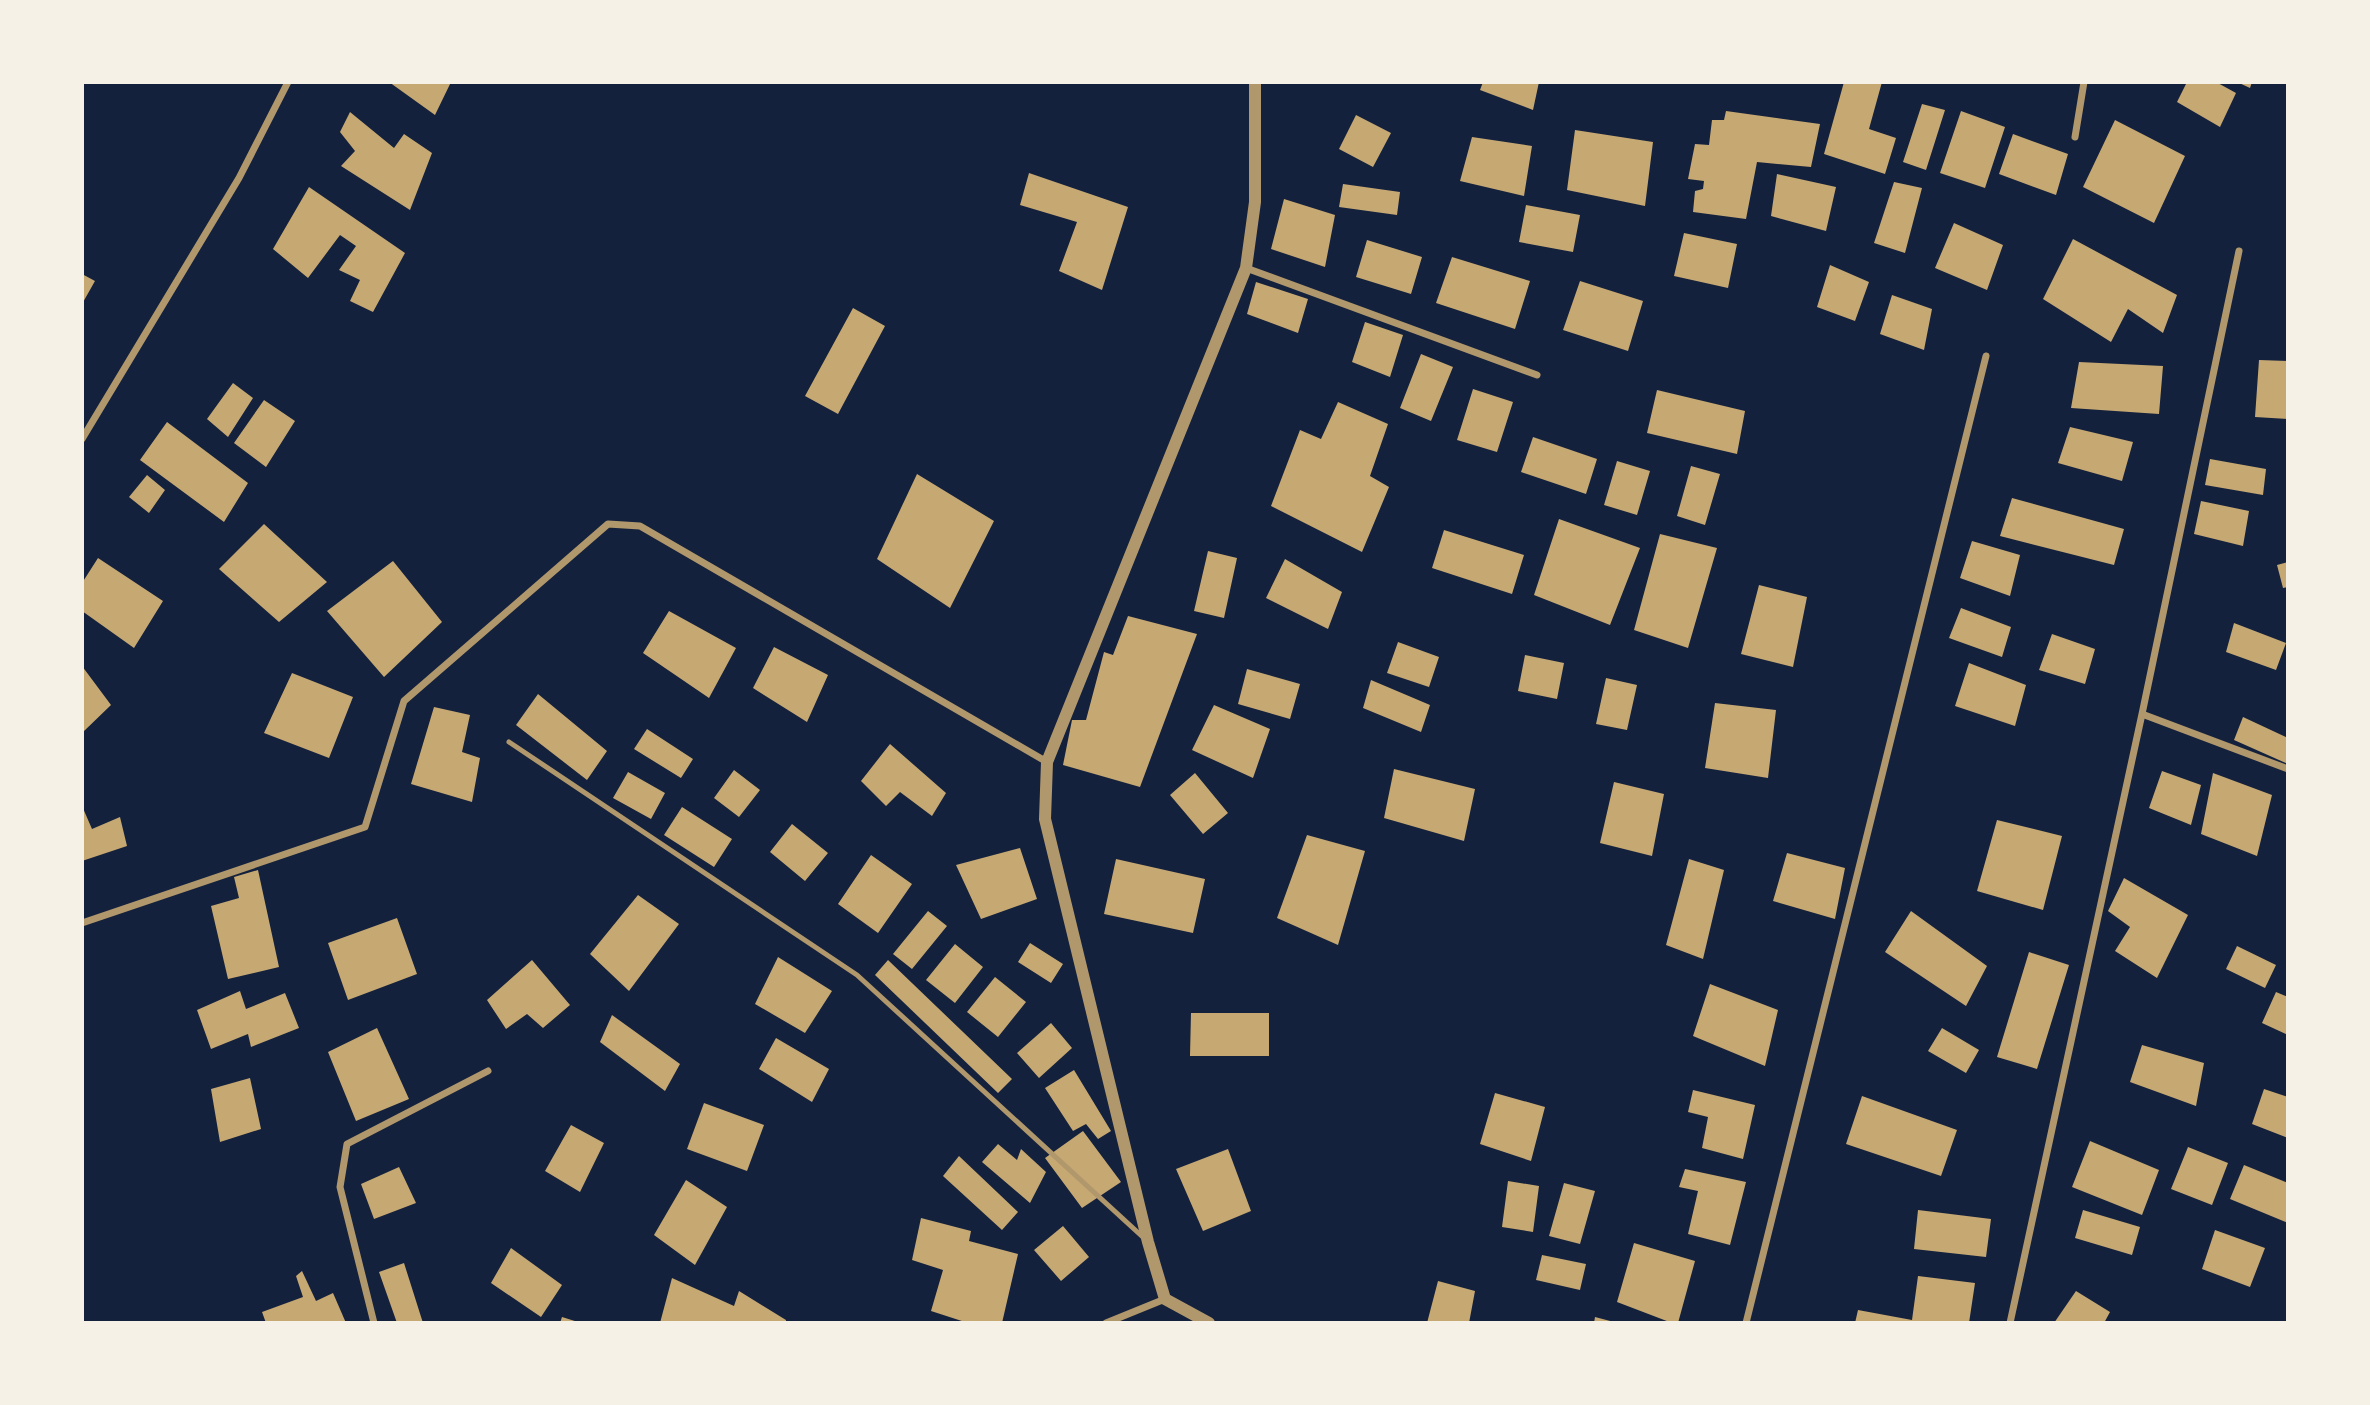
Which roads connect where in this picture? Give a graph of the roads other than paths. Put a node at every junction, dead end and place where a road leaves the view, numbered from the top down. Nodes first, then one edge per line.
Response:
1 (288, 82) edge
2 (1255, 82) edge
3 (2084, 82) edge
4 (2075, 137) dead end
5 (2239, 251) dead end
6 (1246, 268) junction
7 (1986, 356) dead end
8 (1537, 375) dead end
9 (82, 439) edge
10 (2142, 714) junction
11 (509, 742) dead end
12 (1047, 762) junction
13 (2288, 769) edge
14 (82, 923) edge
15 (488, 1072) dead end
16 (1148, 1242) junction
17 (1165, 1299) junction
18 (374, 1323) edge
19 (1106, 1323) edge
20 (1209, 1323) edge
21 (1746, 1323) edge
22 (2010, 1323) edge

1 - 9 street
2 - 6 street
3 - 4 street
5 - 10 street
6 - 8 street
6 - 12 street
7 - 21 street
10 - 13 street
10 - 22 street
11 - 16 lane
12 - 14 street
12 - 16 street
15 - 18 street
16 - 17 street
17 - 19 street
17 - 20 street

